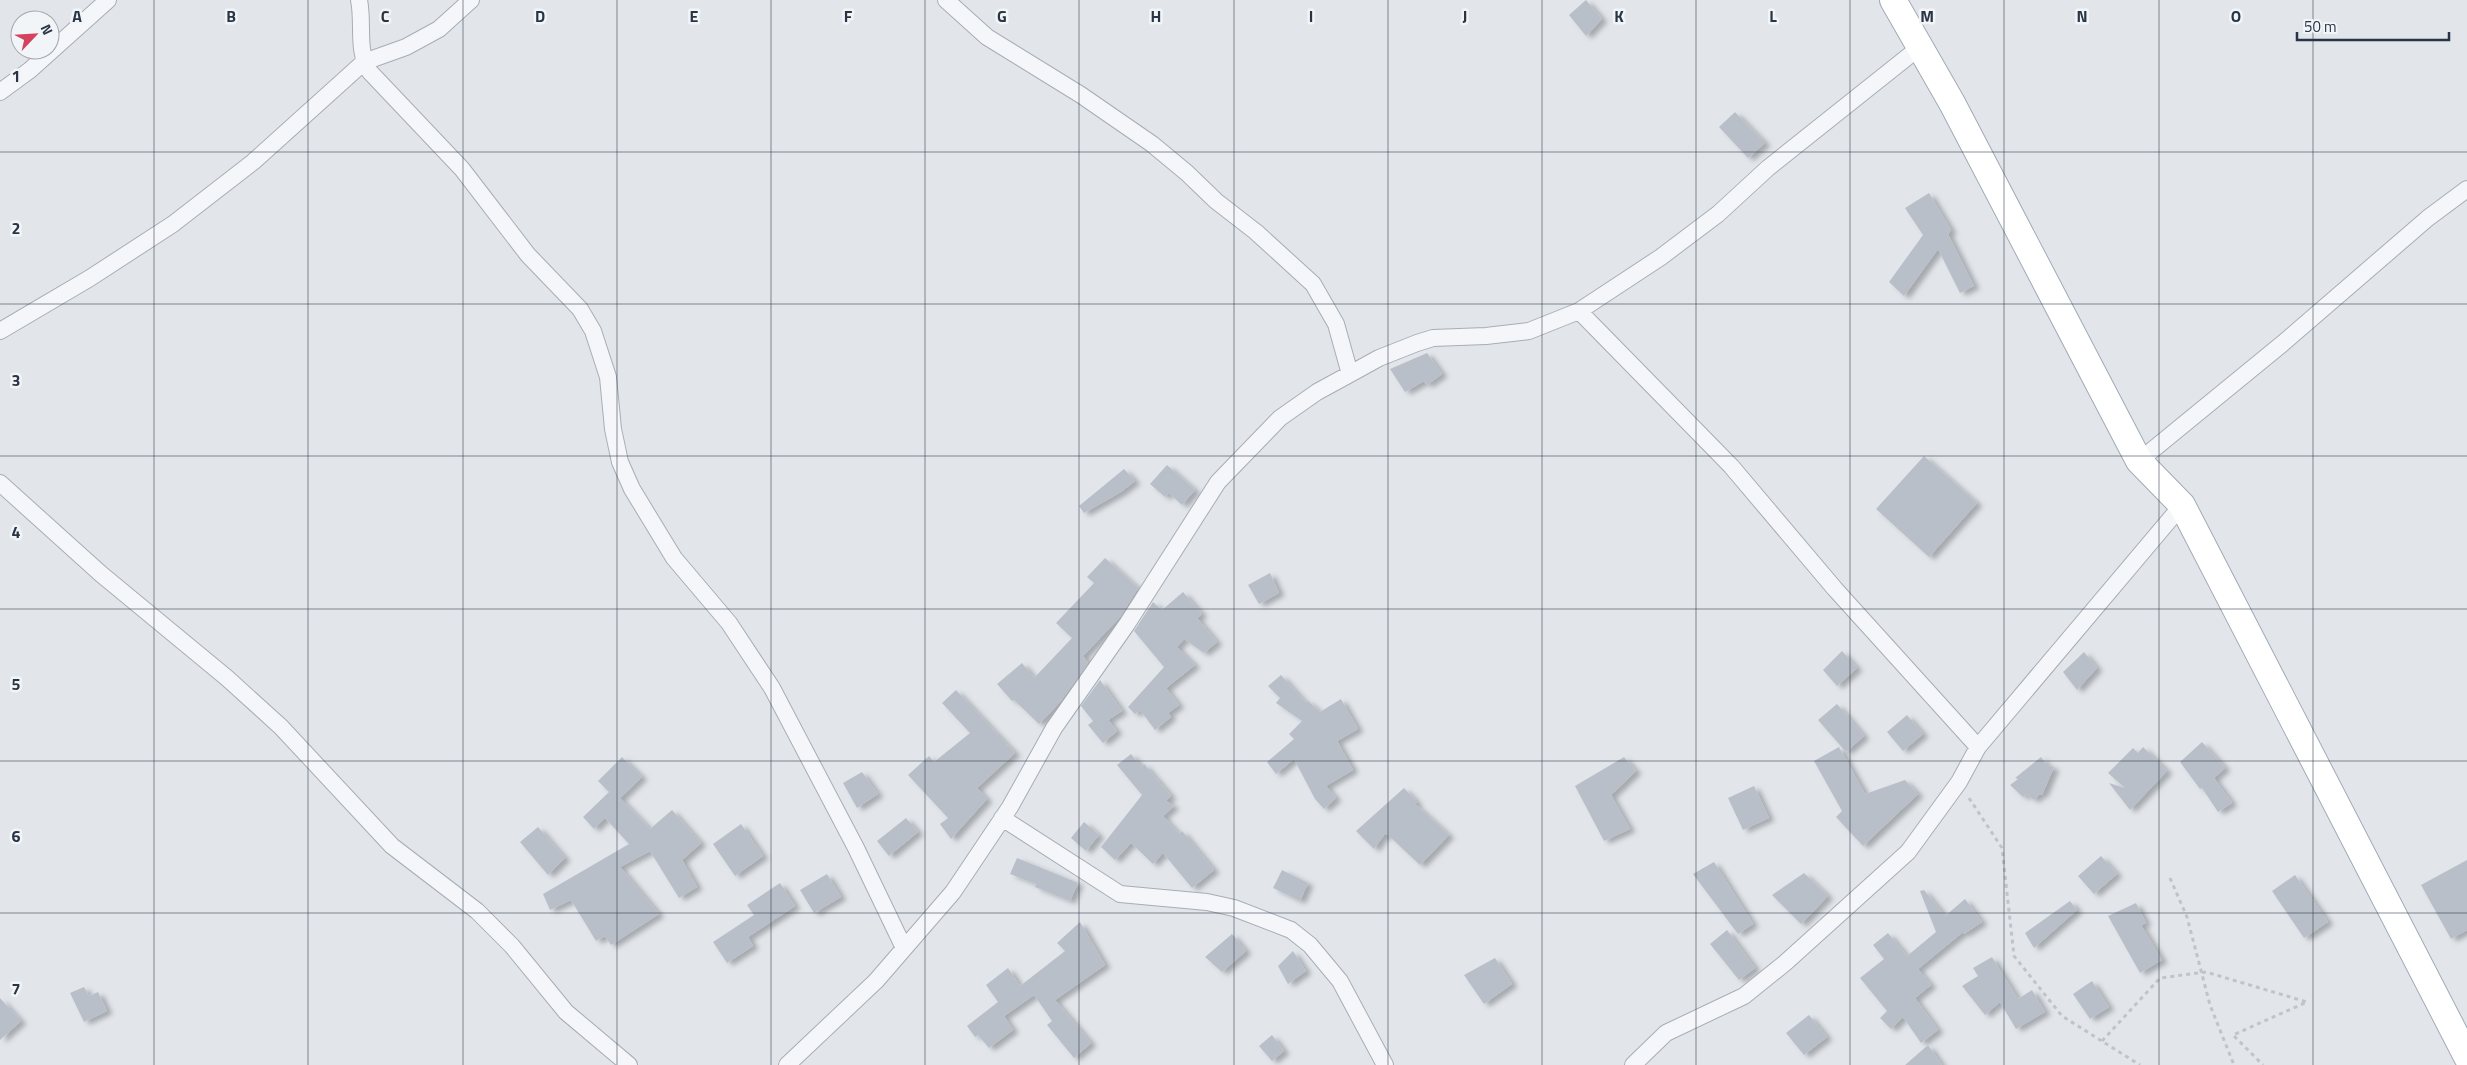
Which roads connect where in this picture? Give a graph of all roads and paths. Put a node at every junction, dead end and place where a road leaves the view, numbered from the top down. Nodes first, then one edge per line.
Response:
1 (108, 0) edge
2 (359, 0) edge
3 (471, 0) edge
4 (946, 0) edge
5 (1893, 0) edge
6 (1920, 47) junction
7 (364, 62) junction
8 (0, 92) edge
9 (2467, 189) edge
10 (1579, 311) junction
11 (0, 332) edge
12 (1350, 374) junction
13 (2139, 460) junction
14 (0, 483) edge
15 (2182, 504) junction
16 (1978, 747) junction
17 (1959, 782) junction
18 (1002, 818) junction
19 (2170, 878) dead end
20 (904, 948) junction
21 (2102, 1041) junction
22 (2467, 1057) edge
23 (629, 1065) edge
24 (787, 1065) edge
25 (1385, 1065) edge
26 (1633, 1065) edge
27 (2140, 1065) edge
28 (2234, 1065) edge
29 (2263, 1065) edge

1 - 8 street
2 - 7 street
3 - 7 street
4 - 12 street
5 - 6 main road
6 - 10 street
6 - 13 main road
7 - 11 street
7 - 20 street
9 - 13 street
10 - 12 street
10 - 16 street
12 - 18 street
13 - 15 main road
14 - 23 street
15 - 16 street
15 - 22 main road
16 - 17 street
17 - 21 path
17 - 26 street
18 - 20 street
18 - 25 street
19 - 28 path
20 - 24 street
21 - 27 path
21 - 29 path

